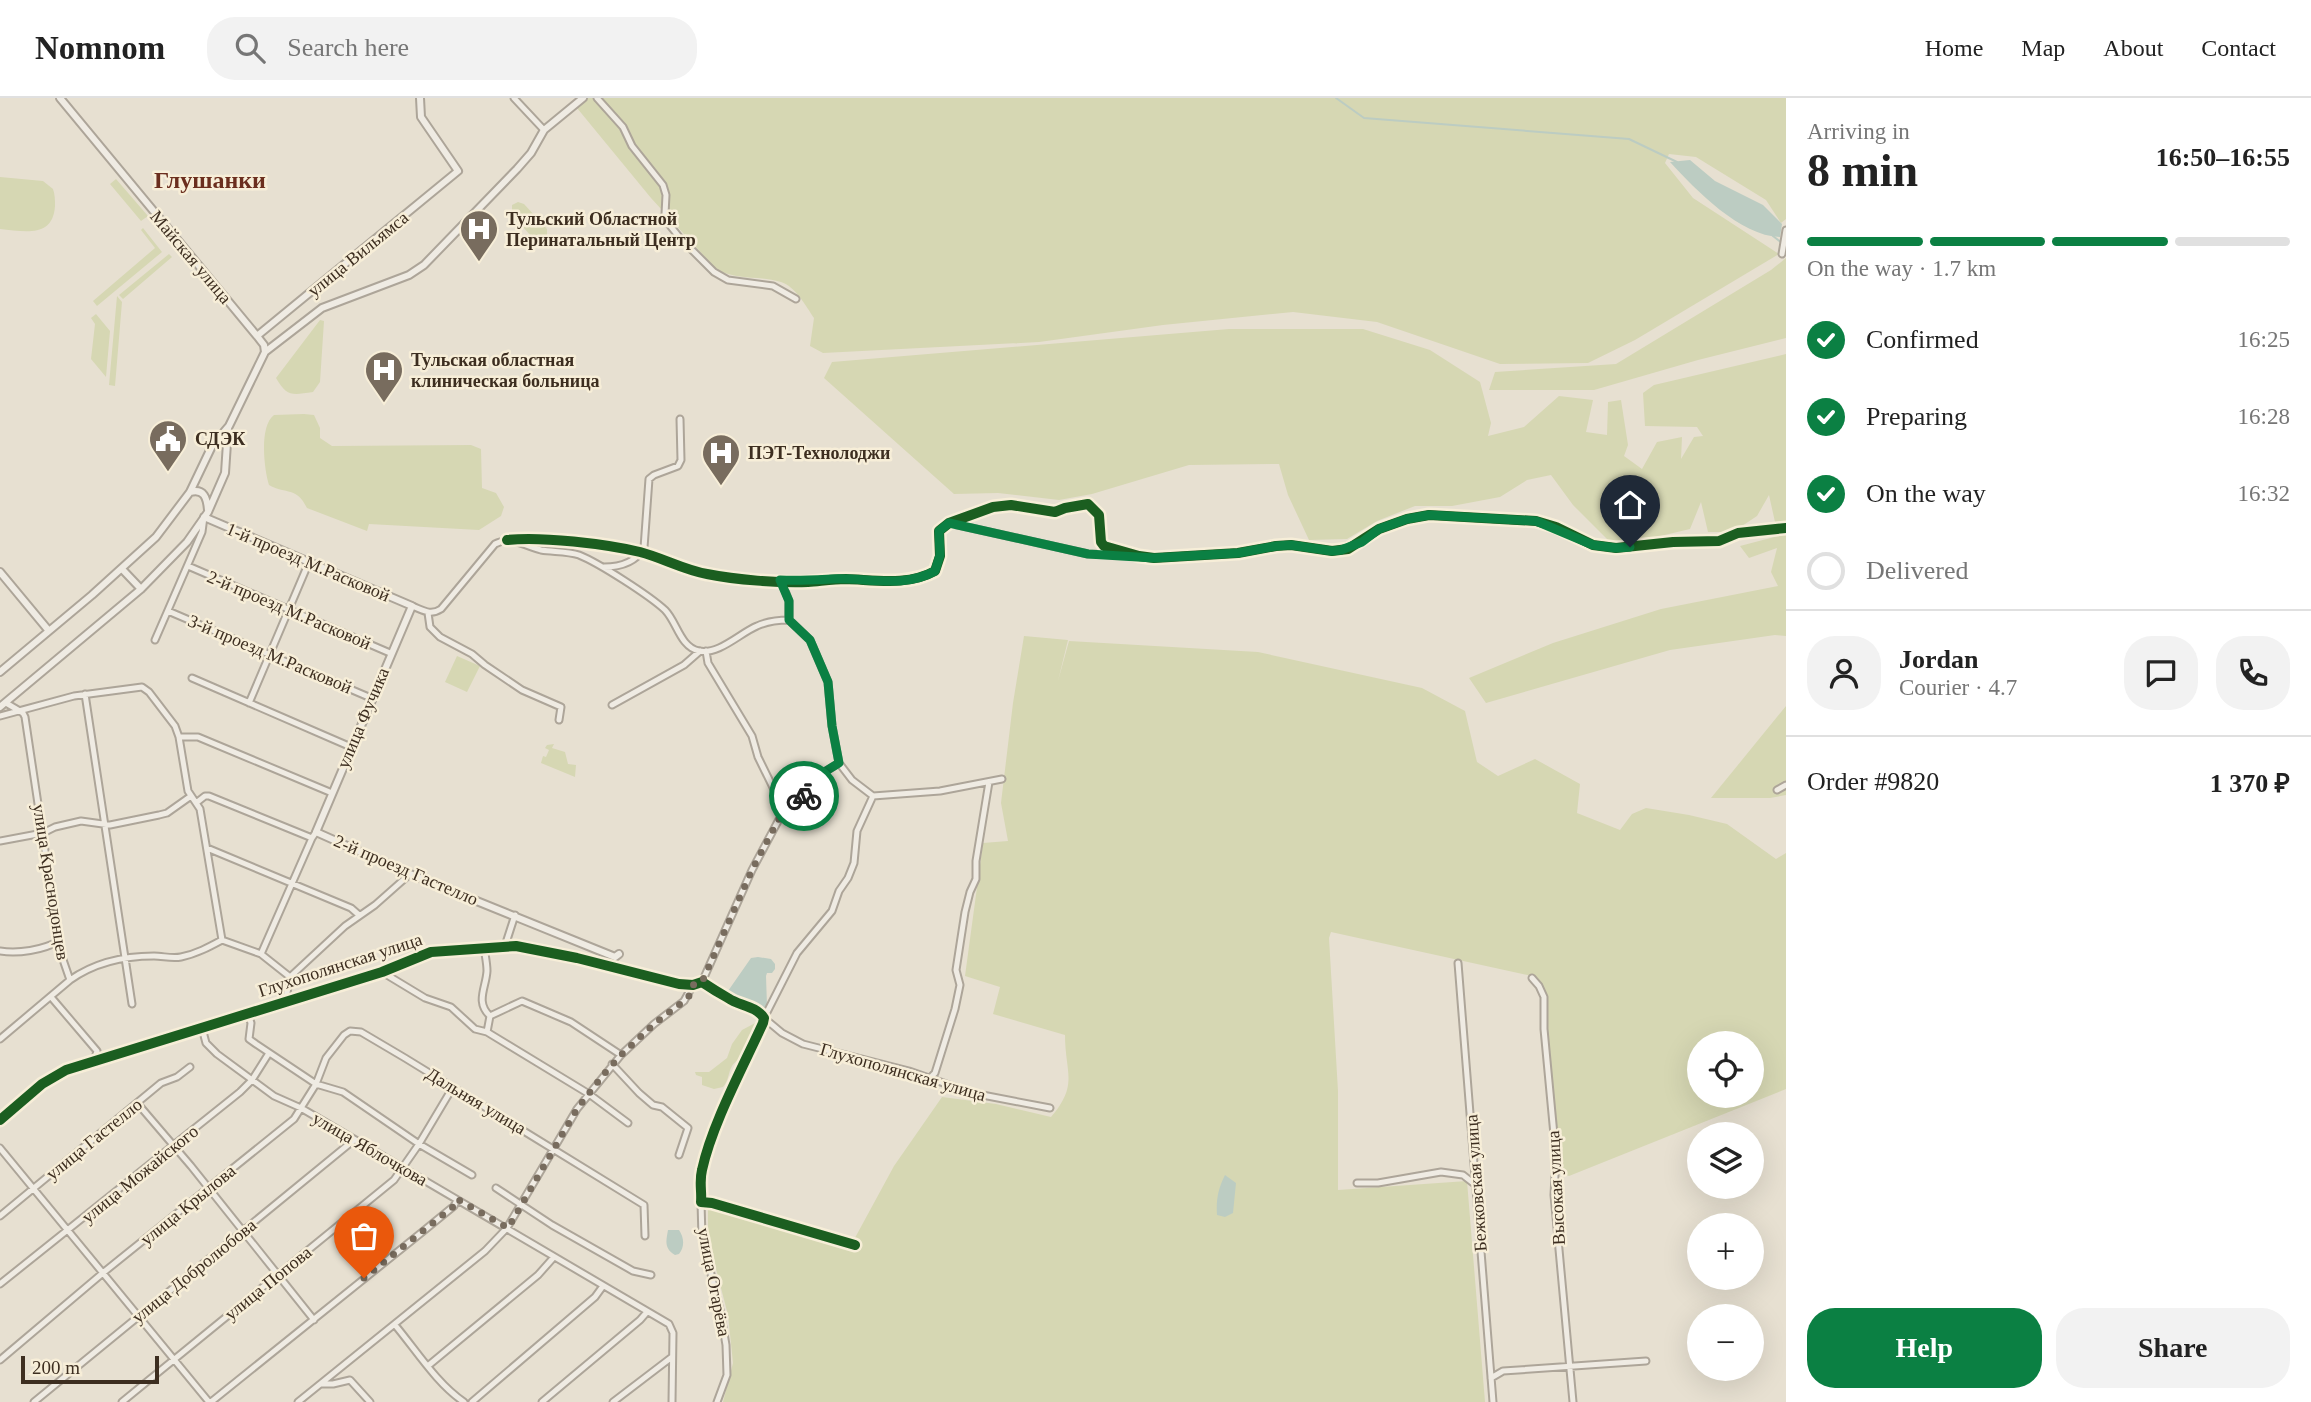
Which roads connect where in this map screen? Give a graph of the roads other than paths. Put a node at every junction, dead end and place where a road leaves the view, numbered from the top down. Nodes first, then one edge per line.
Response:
1 (60, 98) edge
2 (420, 98) edge
3 (513, 98) edge
4 (583, 98) edge
5 (597, 98) edge
6 (544, 130) junction
7 (1786, 230) edge
8 (1782, 254) dead end
9 (796, 299) dead end
10 (257, 336) junction
11 (265, 352) junction
12 (680, 419) dead end
13 (229, 426) junction
14 (219, 439) junction
15 (228, 449) junction
16 (190, 492) junction
17 (206, 515) junction
18 (949, 523) junction
19 (1786, 528) edge
20 (507, 540) junction
21 (642, 553) junction
22 (1139, 556) junction
23 (309, 562) junction
24 (188, 566) junction
25 (602, 567) junction
26 (122, 569) junction
27 (0, 572) edge
28 (780, 580) junction
29 (141, 589) junction
30 (412, 606) junction
31 (288, 610) junction
32 (168, 611) junction
33 (428, 613) junction
34 (789, 620) junction
35 (49, 631) junction
36 (155, 640) dead end
37 (687, 645) junction
38 (703, 651) junction
39 (390, 653) junction
40 (269, 654) junction
41 (688, 662) junction
42 (0, 672) edge
43 (192, 678) dead end
44 (85, 694) junction
45 (371, 698) junction
46 (250, 703) junction
47 (3, 705) edge
48 (612, 705) dead end
49 (18, 709) junction
50 (0, 716) edge
51 (559, 720) dead end
52 (179, 737) junction
53 (351, 747) junction
54 (839, 761) junction
55 (1002, 779) dead end
56 (989, 782) junction
57 (1786, 785) edge
58 (1777, 790) dead end
59 (332, 793) junction
60 (191, 796) junction
61 (873, 796) junction
62 (196, 803) junction
63 (784, 810) junction
64 (103, 823) junction
65 (43, 833) junction
66 (314, 835) junction
67 (0, 841) edge
68 (207, 848) junction
69 (410, 874) junction
70 (292, 883) junction
71 (359, 915) junction
72 (515, 915) junction
73 (222, 940) junction
74 (58, 941) junction
75 (505, 946) junction
76 (484, 947) junction
77 (0, 951) edge
78 (261, 954) junction
79 (619, 954) dead end
80 (126, 958) junction
81 (1458, 963) dead end
82 (382, 972) junction
83 (290, 977) junction
84 (1532, 978) dead end
85 (70, 980) junction
86 (702, 982) junction
87 (693, 985) junction
88 (51, 997) junction
89 (285, 1003) junction
90 (132, 1004) dead end
91 (248, 1014) junction
92 (762, 1015) junction
93 (491, 1016) junction
94 (202, 1028) junction
95 (351, 1031) joint
96 (487, 1032) junction
97 (0, 1039) edge
98 (269, 1053) junction
99 (621, 1055) junction
100 (94, 1062) junction
101 (612, 1064) junction
102 (190, 1067) dead end
103 (930, 1078) junction
104 (252, 1080) junction
105 (316, 1084) junction
106 (453, 1087) junction
107 (589, 1094) junction
108 (138, 1104) junction
109 (301, 1108) junction
110 (1050, 1108) dead end
111 (0, 1120) edge
112 (628, 1123) dead end
113 (354, 1140) junction
114 (419, 1144) junction
115 (173, 1147) junction
116 (0, 1148) edge
117 (554, 1149) junction
118 (679, 1155) dead end
119 (403, 1168) junction
120 (472, 1175) dead end
121 (1357, 1183) dead end
122 (1477, 1186) junction
123 (34, 1188) junction
124 (496, 1188) dead end
125 (209, 1189) junction
126 (457, 1199) junction
127 (701, 1202) junction
128 (521, 1203) junction
129 (0, 1216) edge
130 (508, 1228) junction
131 (69, 1231) junction
132 (242, 1231) junction
133 (645, 1236) dead end
134 (855, 1245) dead end
135 (554, 1257) junction
136 (104, 1272) junction
137 (651, 1275) dead end
138 (277, 1276) junction
139 (0, 1284) edge
140 (603, 1286) junction
141 (647, 1312) junction
142 (139, 1316) junction
143 (314, 1320) junction
144 (395, 1325) junction
145 (672, 1357) junction
146 (0, 1360) edge
147 (174, 1360) junction
148 (1646, 1361) dead end
149 (429, 1365) junction
150 (1570, 1366) junction
151 (1491, 1378) junction
152 (321, 1384) junction
153 (303, 1401) edge
154 (34, 1402) edge
155 (122, 1402) edge
156 (210, 1402) edge
157 (370, 1402) edge
158 (464, 1402) edge
159 (472, 1402) edge
160 (542, 1402) edge
161 (613, 1402) edge
162 (672, 1402) edge
163 (717, 1402) edge
164 (1493, 1402) edge
165 (1573, 1402) edge

1 - 10 street, Майская улица
2 - 10 street, улица Вильямса
3 - 6 street
4 - 6 street
5 - 9 street
6 - 11 street
7 - 8 street
10 - 11 street, Майская улица
11 - 13 street
12 - 21 street
13 - 14 street
13 - 15 street
14 - 15 street
14 - 16 street
15 - 17 street
16 - 17 street
16 - 26 street
17 - 23 street, 1-й проезд М.Расковой
17 - 24 street
17 - 29 street
18 - 22 street
18 - 22 street
18 - 28 street
19 - 22 street
20 - 21 street
20 - 25 street
20 - 33 street
21 - 25 street
21 - 28 street
23 - 30 street, 1-й проезд М.Расковой
23 - 31 street
24 - 31 street, 2-й проезд М.Расковой
24 - 32 street
25 - 37 street
26 - 29 street
26 - 35 street
27 - 35 street
28 - 34 street
29 - 47 street
30 - 33 street
30 - 39 street, улица Фучика
31 - 39 street, 2-й проезд М.Расковой
31 - 40 street
32 - 36 street
32 - 40 street, 3-й проезд М.Расковой
33 - 51 street
34 - 38 street
34 - 54 street
35 - 42 street
37 - 38 street
37 - 41 street
38 - 41 street
38 - 63 street
39 - 45 street, улица Фучика
40 - 45 street, 3-й проезд М.Расковой
40 - 46 street
41 - 48 street
43 - 46 street
44 - 49 street
44 - 52 street
44 - 64 street
45 - 53 street, улица Фучика
46 - 53 street
47 - 49 street
49 - 50 street
49 - 65 street, улица Краснодонцев
52 - 59 street
52 - 60 street
53 - 59 street, улица Фучика
54 - 61 street
54 - 63 street
55 - 56 street
56 - 61 street
56 - 103 street
57 - 58 street
59 - 66 street, улица Фучика
60 - 62 street
60 - 64 street
61 - 92 street, улица Огарёва
62 - 66 street, 2-й проезд Гастелло
62 - 68 street
63 - 86 street
64 - 65 street
64 - 80 street
65 - 67 street
65 - 74 street, улица Краснодонцев
66 - 69 street, 2-й проезд Гастелло
66 - 70 street
68 - 70 street
68 - 73 street
69 - 71 street
69 - 72 street, 2-й проезд Гастелло
70 - 71 street
70 - 78 street
71 - 83 street
72 - 75 street
72 - 79 street, 2-й проезд Гастелло
73 - 78 street
73 - 80 street
74 - 77 street
74 - 85 street, улица Краснодонцев
75 - 76 street, Глухополянская улица
75 - 87 street, Глухополянская улица
76 - 82 street, Глухополянская улица
76 - 93 street
78 - 83 street
80 - 85 street
80 - 90 street
81 - 122 street, Бежковская улица
82 - 89 street, Глухополянская улица
82 - 96 street
83 - 89 street
84 - 150 street, Высокая улица
85 - 88 street, улица Краснодонцев
86 - 87 street, Глухополянская улица
86 - 92 street, Глухополянская улица
87 - 99 street
88 - 97 street, улица Краснодонцев
88 - 100 street
89 - 91 street, Глухополянская улица
91 - 94 street, Глухополянская улица
91 - 98 street, улица Яблочкова
92 - 103 street, Глухополянская улица
92 - 127 street, улица Огарёва
93 - 96 street
93 - 99 street
94 - 100 street, Глухополянская улица
94 - 104 street, улица Яблочкова
95 - 105 street, улица Крылова
95 - 106 street, Дальняя улица
96 - 107 street
98 - 104 street, улица Можайского
98 - 105 street, улица Яблочкова
99 - 101 street
100 - 111 street, Глухополянская улица
101 - 107 street
101 - 118 street
102 - 108 street, улица Гастелло
103 - 110 street, Глухополянская улица
104 - 109 street, улица Яблочкова
104 - 115 street, улица Можайского
105 - 109 street, улица Крылова
105 - 114 street, улица Яблочкова
106 - 114 street, улица Попова
106 - 117 street, Дальняя улица
107 - 112 street
107 - 117 street
108 - 115 street
108 - 123 street, улица Гастелло
109 - 113 street, улица Яблочкова
109 - 125 street, улица Крылова
113 - 119 street, улица Яблочкова
113 - 132 street, улица Добролюбова
114 - 119 street, улица Попова
114 - 120 street, улица Яблочкова
115 - 125 street
115 - 131 street, улица Можайского
116 - 123 street
117 - 128 street
117 - 133 street, Дальняя улица
119 - 126 street, улица Яблочкова
119 - 138 street, улица Попова
121 - 122 street
122 - 151 street, Бежковская улица
123 - 129 street, улица Гастелло
123 - 131 street
124 - 128 street
125 - 132 street
125 - 136 street, улица Крылова
126 - 130 street, улица Яблочкова
126 - 143 street
127 - 134 street
127 - 163 street, улица Огарёва
128 - 130 street
128 - 137 street
130 - 135 street, улица Яблочкова
130 - 144 street
131 - 136 street
131 - 139 street, улица Можайского
132 - 138 street
132 - 142 street, улица Добролюбова
135 - 140 street, улица Яблочкова
135 - 149 street
136 - 142 street
136 - 146 street, улица Крылова
138 - 143 street
138 - 147 street, улица Попова
140 - 141 street, улица Яблочкова
140 - 159 street
141 - 145 street, улица Яблочкова
141 - 160 street
142 - 147 street
142 - 154 street, улица Добролюбова
143 - 156 street
144 - 149 street
144 - 152 street
145 - 161 street
145 - 162 street
147 - 155 street, улица Попова
147 - 156 street
148 - 150 street
149 - 158 street
150 - 151 street
150 - 165 street, Высокая улица
151 - 164 street, Бежковская улица
152 - 153 street
152 - 157 street

